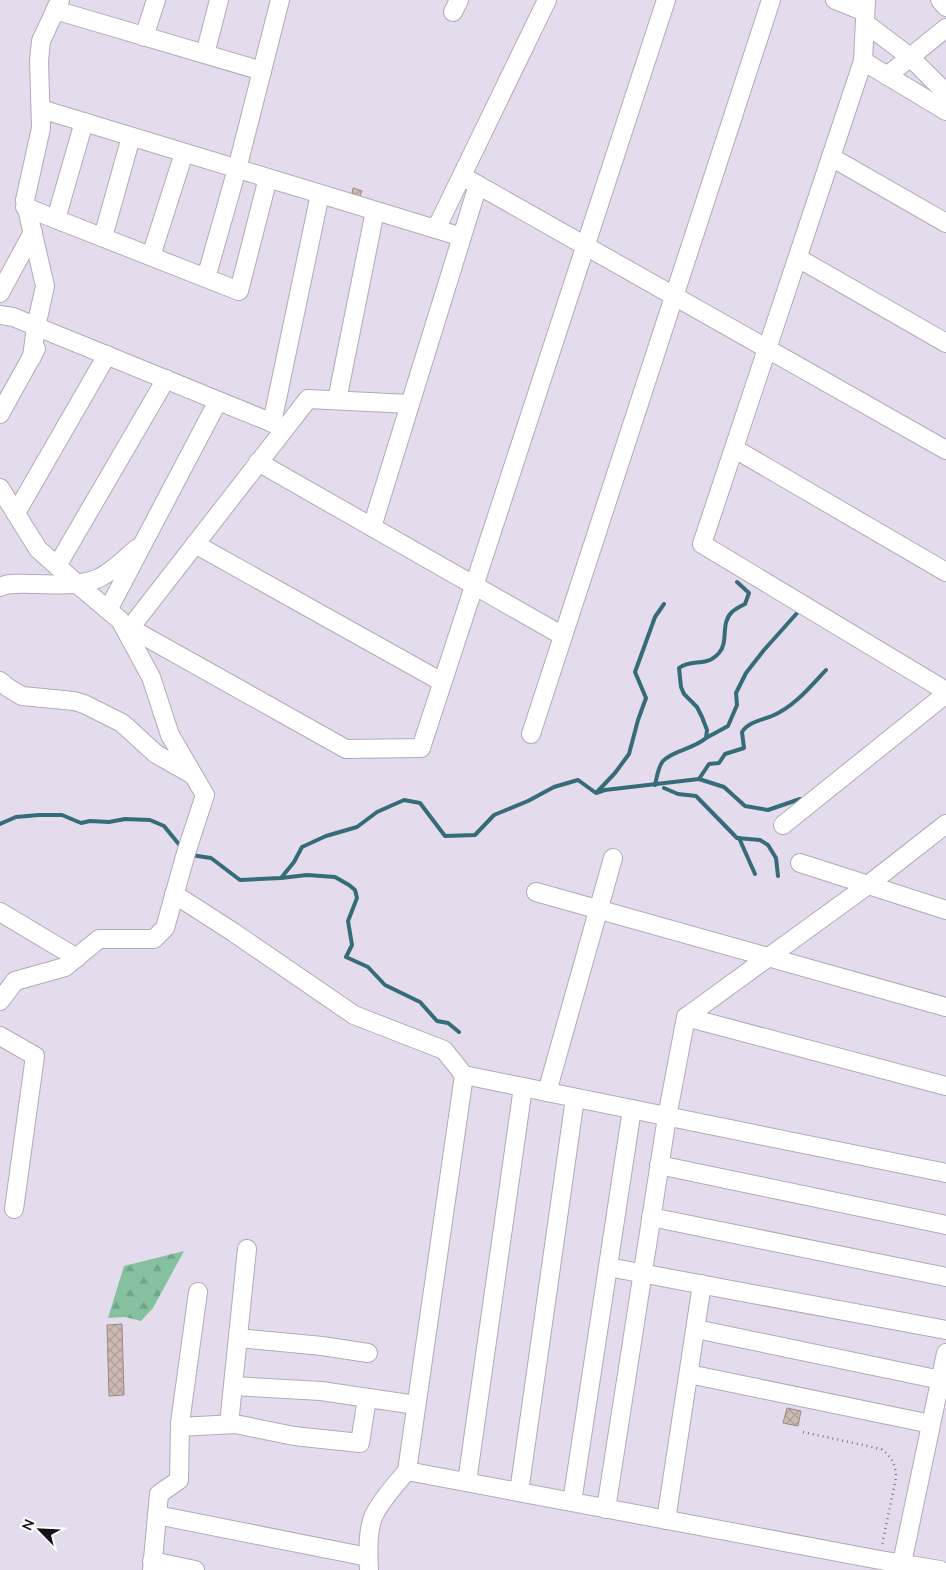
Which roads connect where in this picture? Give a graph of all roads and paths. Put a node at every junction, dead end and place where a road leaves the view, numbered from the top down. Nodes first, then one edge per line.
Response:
1 (156, 0) edge
2 (220, 0) edge
3 (547, 0) edge
4 (666, 0) edge
5 (771, 0) edge
6 (835, 0) edge
7 (940, 0) edge
8 (277, 1) edge
9 (58, 5) edge
10 (946, 7) edge
11 (865, 12) edge
12 (946, 28) edge
13 (144, 37) junction
14 (204, 54) junction
15 (910, 57) junction
16 (863, 62) junction
17 (262, 71) junction
18 (887, 76) junction
19 (946, 93) edge
20 (40, 109) junction
21 (946, 111) edge
22 (84, 122) junction
23 (131, 137) junction
24 (184, 153) junction
25 (831, 157) junction
26 (237, 169) junction
27 (462, 176) junction
28 (268, 178) junction
29 (478, 186) junction
30 (320, 194) junction
31 (25, 207) junction
32 (375, 211) junction
33 (56, 219) junction
34 (946, 222) edge
35 (436, 229) junction
36 (33, 232) junction
37 (103, 237) junction
38 (462, 237) junction
39 (586, 247) junction
40 (151, 256) junction
41 (798, 258) junction
42 (206, 278) junction
43 (0, 293) edge
44 (674, 297) junction
45 (0, 315) edge
46 (41, 329) junction
47 (946, 343) edge
48 (768, 350) junction
49 (107, 356) junction
50 (166, 379) junction
51 (337, 400) junction
52 (218, 401) junction
53 (410, 404) junction
54 (0, 414) edge
55 (279, 425) junction
56 (735, 449) junction
57 (946, 450) edge
58 (258, 462) junction
59 (0, 488) edge
60 (16, 513) junction
61 (372, 527) junction
62 (143, 542) junction
63 (195, 544) junction
64 (57, 566) junction
65 (946, 572) edge
66 (76, 584) junction
67 (474, 585) junction
68 (0, 587) edge
69 (108, 610) junction
70 (128, 630) junction
71 (563, 636) junction
72 (0, 680) edge
73 (442, 682) junction
74 (946, 693) edge
75 (530, 734) dead end
76 (193, 775) junction
77 (946, 824) edge
78 (783, 825) dead end
79 (613, 858) dead end
80 (800, 863) dead end
81 (868, 885) junction
82 (536, 892) dead end
83 (174, 894) junction
84 (598, 909) junction
85 (946, 910) edge
86 (0, 912) edge
87 (768, 957) junction
88 (77, 958) junction
89 (0, 1001) edge
90 (946, 1007) edge
91 (686, 1017) junction
92 (0, 1036) edge
93 (464, 1075) junction
94 (946, 1086) edge
95 (523, 1087) junction
96 (547, 1092) junction
97 (575, 1098) junction
98 (632, 1109) junction
99 (667, 1117) junction
100 (660, 1165) junction
101 (946, 1173) edge
102 (14, 1209) dead end
103 (651, 1217) junction
104 (946, 1225) edge
105 (247, 1249) dead end
106 (608, 1267) junction
107 (643, 1273) junction
108 (946, 1277) edge
109 (702, 1284) junction
110 (198, 1292) dead end
111 (696, 1329) junction
112 (946, 1330) edge
113 (238, 1338) junction
114 (368, 1353) dead end
115 (946, 1353) edge
116 (689, 1374) junction
117 (940, 1380) junction
118 (233, 1386) junction
119 (367, 1398) junction
120 (416, 1405) junction
121 (229, 1424) junction
122 (931, 1424) junction
123 (180, 1428) junction
124 (803, 1432) dead end
125 (406, 1471) junction
126 (467, 1482) junction
127 (519, 1492) junction
128 (572, 1502) junction
129 (606, 1509) junction
130 (157, 1515) junction
131 (666, 1520) junction
132 (880, 1560) junction
133 (902, 1563) junction
134 (369, 1564) edge
135 (152, 1565) edge
136 (195, 1570) edge
137 (940, 1570) edge

1 - 13 street
2 - 14 street
3 - 27 street
4 - 39 street
5 - 44 street
6 - 11 street
7 - 10 street
8 - 17 street
9 - 13 street
9 - 20 street
11 - 15 street
11 - 16 street
12 - 15 street
13 - 14 street
14 - 17 street
15 - 18 street
15 - 19 street
16 - 18 street
16 - 25 street
17 - 26 street
18 - 21 street
20 - 22 street
20 - 31 street
22 - 23 street
22 - 33 street
23 - 24 street
23 - 37 street
24 - 26 street
24 - 40 street
25 - 34 street
25 - 41 street
26 - 28 street
26 - 42 street
27 - 29 street
27 - 35 street
28 - 30 street
28 - 42 street
29 - 38 street
29 - 39 street
30 - 32 street
30 - 55 street
31 - 33 street
31 - 36 street
32 - 35 street
32 - 51 street
33 - 37 street
35 - 38 street
36 - 43 street
36 - 46 street
37 - 40 street
38 - 53 street
39 - 44 street
39 - 67 street
40 - 42 street
41 - 47 street
41 - 48 street
44 - 48 street
44 - 71 street
45 - 46 street
46 - 49 street
46 - 54 street
48 - 56 street
48 - 57 street
49 - 50 street
49 - 60 street
50 - 52 street
50 - 64 street
51 - 53 street
51 - 55 street
52 - 55 street
52 - 62 street
53 - 61 street
55 - 58 street
56 - 65 street
56 - 74 street
58 - 61 street
58 - 63 street
59 - 60 street
60 - 64 street
61 - 67 street
62 - 66 street
62 - 69 street
63 - 70 street
63 - 73 street
64 - 66 street
66 - 68 street
66 - 69 street
67 - 71 street
67 - 73 street
69 - 70 street
70 - 73 street
70 - 76 street
71 - 75 street
72 - 76 street
74 - 78 street
76 - 83 street
77 - 81 street
79 - 84 street
80 - 81 street
81 - 85 street
81 - 87 street
82 - 84 street
83 - 88 street
83 - 93 street
84 - 87 street
84 - 96 street
86 - 88 street
87 - 90 street
87 - 91 street
88 - 89 street
91 - 94 street
91 - 99 street
92 - 102 street
93 - 95 street
93 - 120 street
95 - 96 street
95 - 126 street
96 - 97 street
97 - 98 street
97 - 127 street
98 - 99 street
98 - 106 street
99 - 100 street
99 - 101 street
100 - 103 street
100 - 104 street
103 - 107 street
103 - 108 street
105 - 113 street
106 - 107 street
106 - 128 street
107 - 109 street
107 - 129 street
109 - 111 street
109 - 112 street
110 - 123 street
111 - 116 street
111 - 117 street
113 - 114 street
113 - 118 street
115 - 117 street
116 - 122 street
116 - 131 street
117 - 122 street
118 - 119 street
118 - 121 street
119 - 120 street
119 - 121 street
120 - 125 street
121 - 123 street
122 - 133 street
123 - 130 street
124 - 132 path
125 - 126 street
125 - 134 street
126 - 127 street
127 - 128 street
128 - 129 street
129 - 131 street
130 - 134 street
130 - 135 street
131 - 132 street
132 - 133 street
133 - 137 street
135 - 136 street

